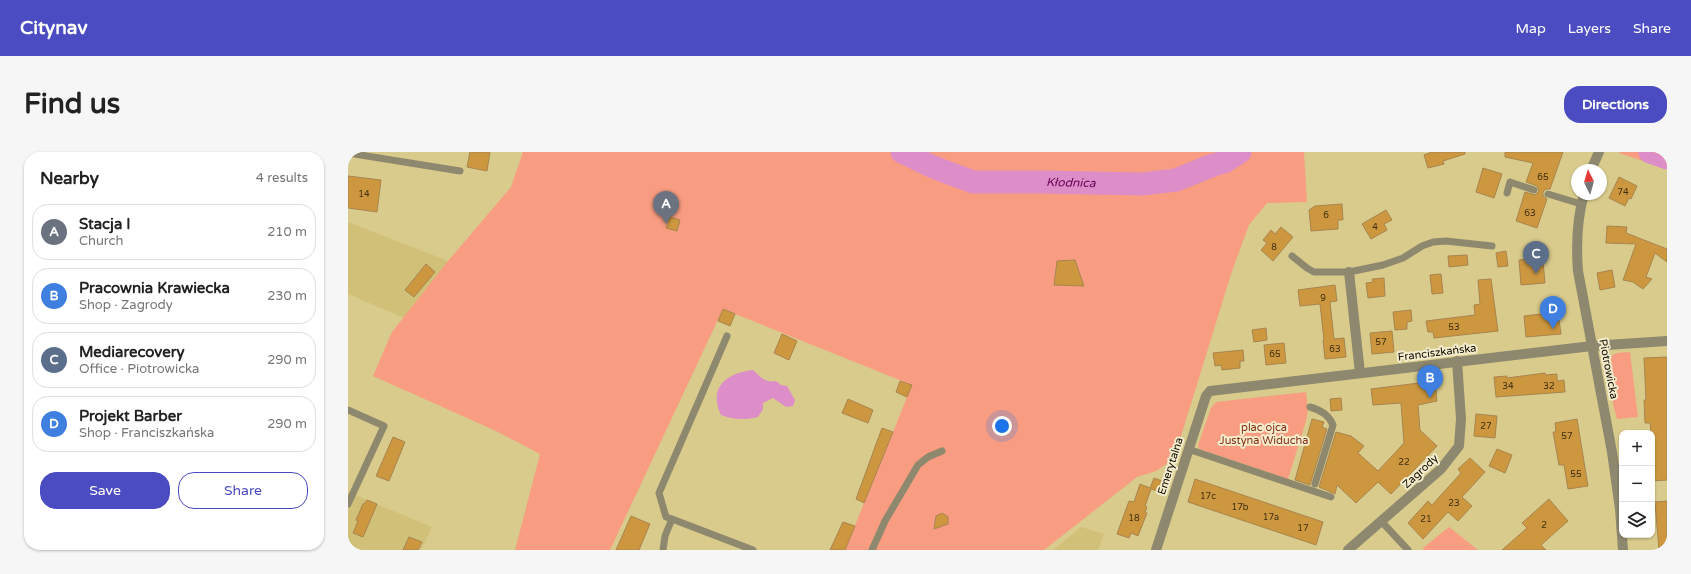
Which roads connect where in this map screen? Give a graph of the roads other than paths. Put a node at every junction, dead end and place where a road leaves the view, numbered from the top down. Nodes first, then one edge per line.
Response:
1 (1599, 152) edge
2 (348, 153) edge
3 (1594, 164) edge
4 (460, 171) dead end
5 (1534, 190) dead end
6 (1507, 193) dead end
7 (1548, 194) dead end
8 (1571, 197) edge
9 (1582, 200) edge
10 (1492, 246) dead end
11 (1292, 256) dead end
12 (1349, 272) junction
13 (727, 336) dead end
14 (1667, 341) edge
15 (1592, 346) junction
16 (1457, 362) junction
17 (1360, 373) junction
18 (1208, 393) joint
19 (1310, 407) dead end
20 (348, 410) edge
21 (1188, 449) junction
22 (942, 451) dead end
23 (1314, 484) dead end
24 (1331, 497) dead end
25 (348, 504) edge
26 (672, 519) junction
27 (1381, 521) junction
28 (663, 550) edge
29 (753, 550) edge
30 (872, 550) edge
31 (1156, 550) edge
32 (1348, 550) edge
33 (1408, 550) edge
34 (1623, 550) edge

1 - 3 street
2 - 4 lane
5 - 6 lane
7 - 8 lane
9 - 15 street, Piotrowicka
10 - 12 lane
11 - 12 lane
12 - 17 street
13 - 26 lane
14 - 15 street, Franciszkańska
15 - 16 street, Franciszkańska
15 - 34 street, Piotrowicka
16 - 17 street, Franciszkańska
16 - 27 street, Zagrody
17 - 18 street, Franciszkańska
18 - 21 street, Emerytalna
19 - 23 lane
20 - 25 lane
21 - 24 lane
21 - 31 street, Emerytalna
22 - 30 lane
26 - 28 lane
26 - 29 lane
27 - 32 street, Zagrody
27 - 33 lane

